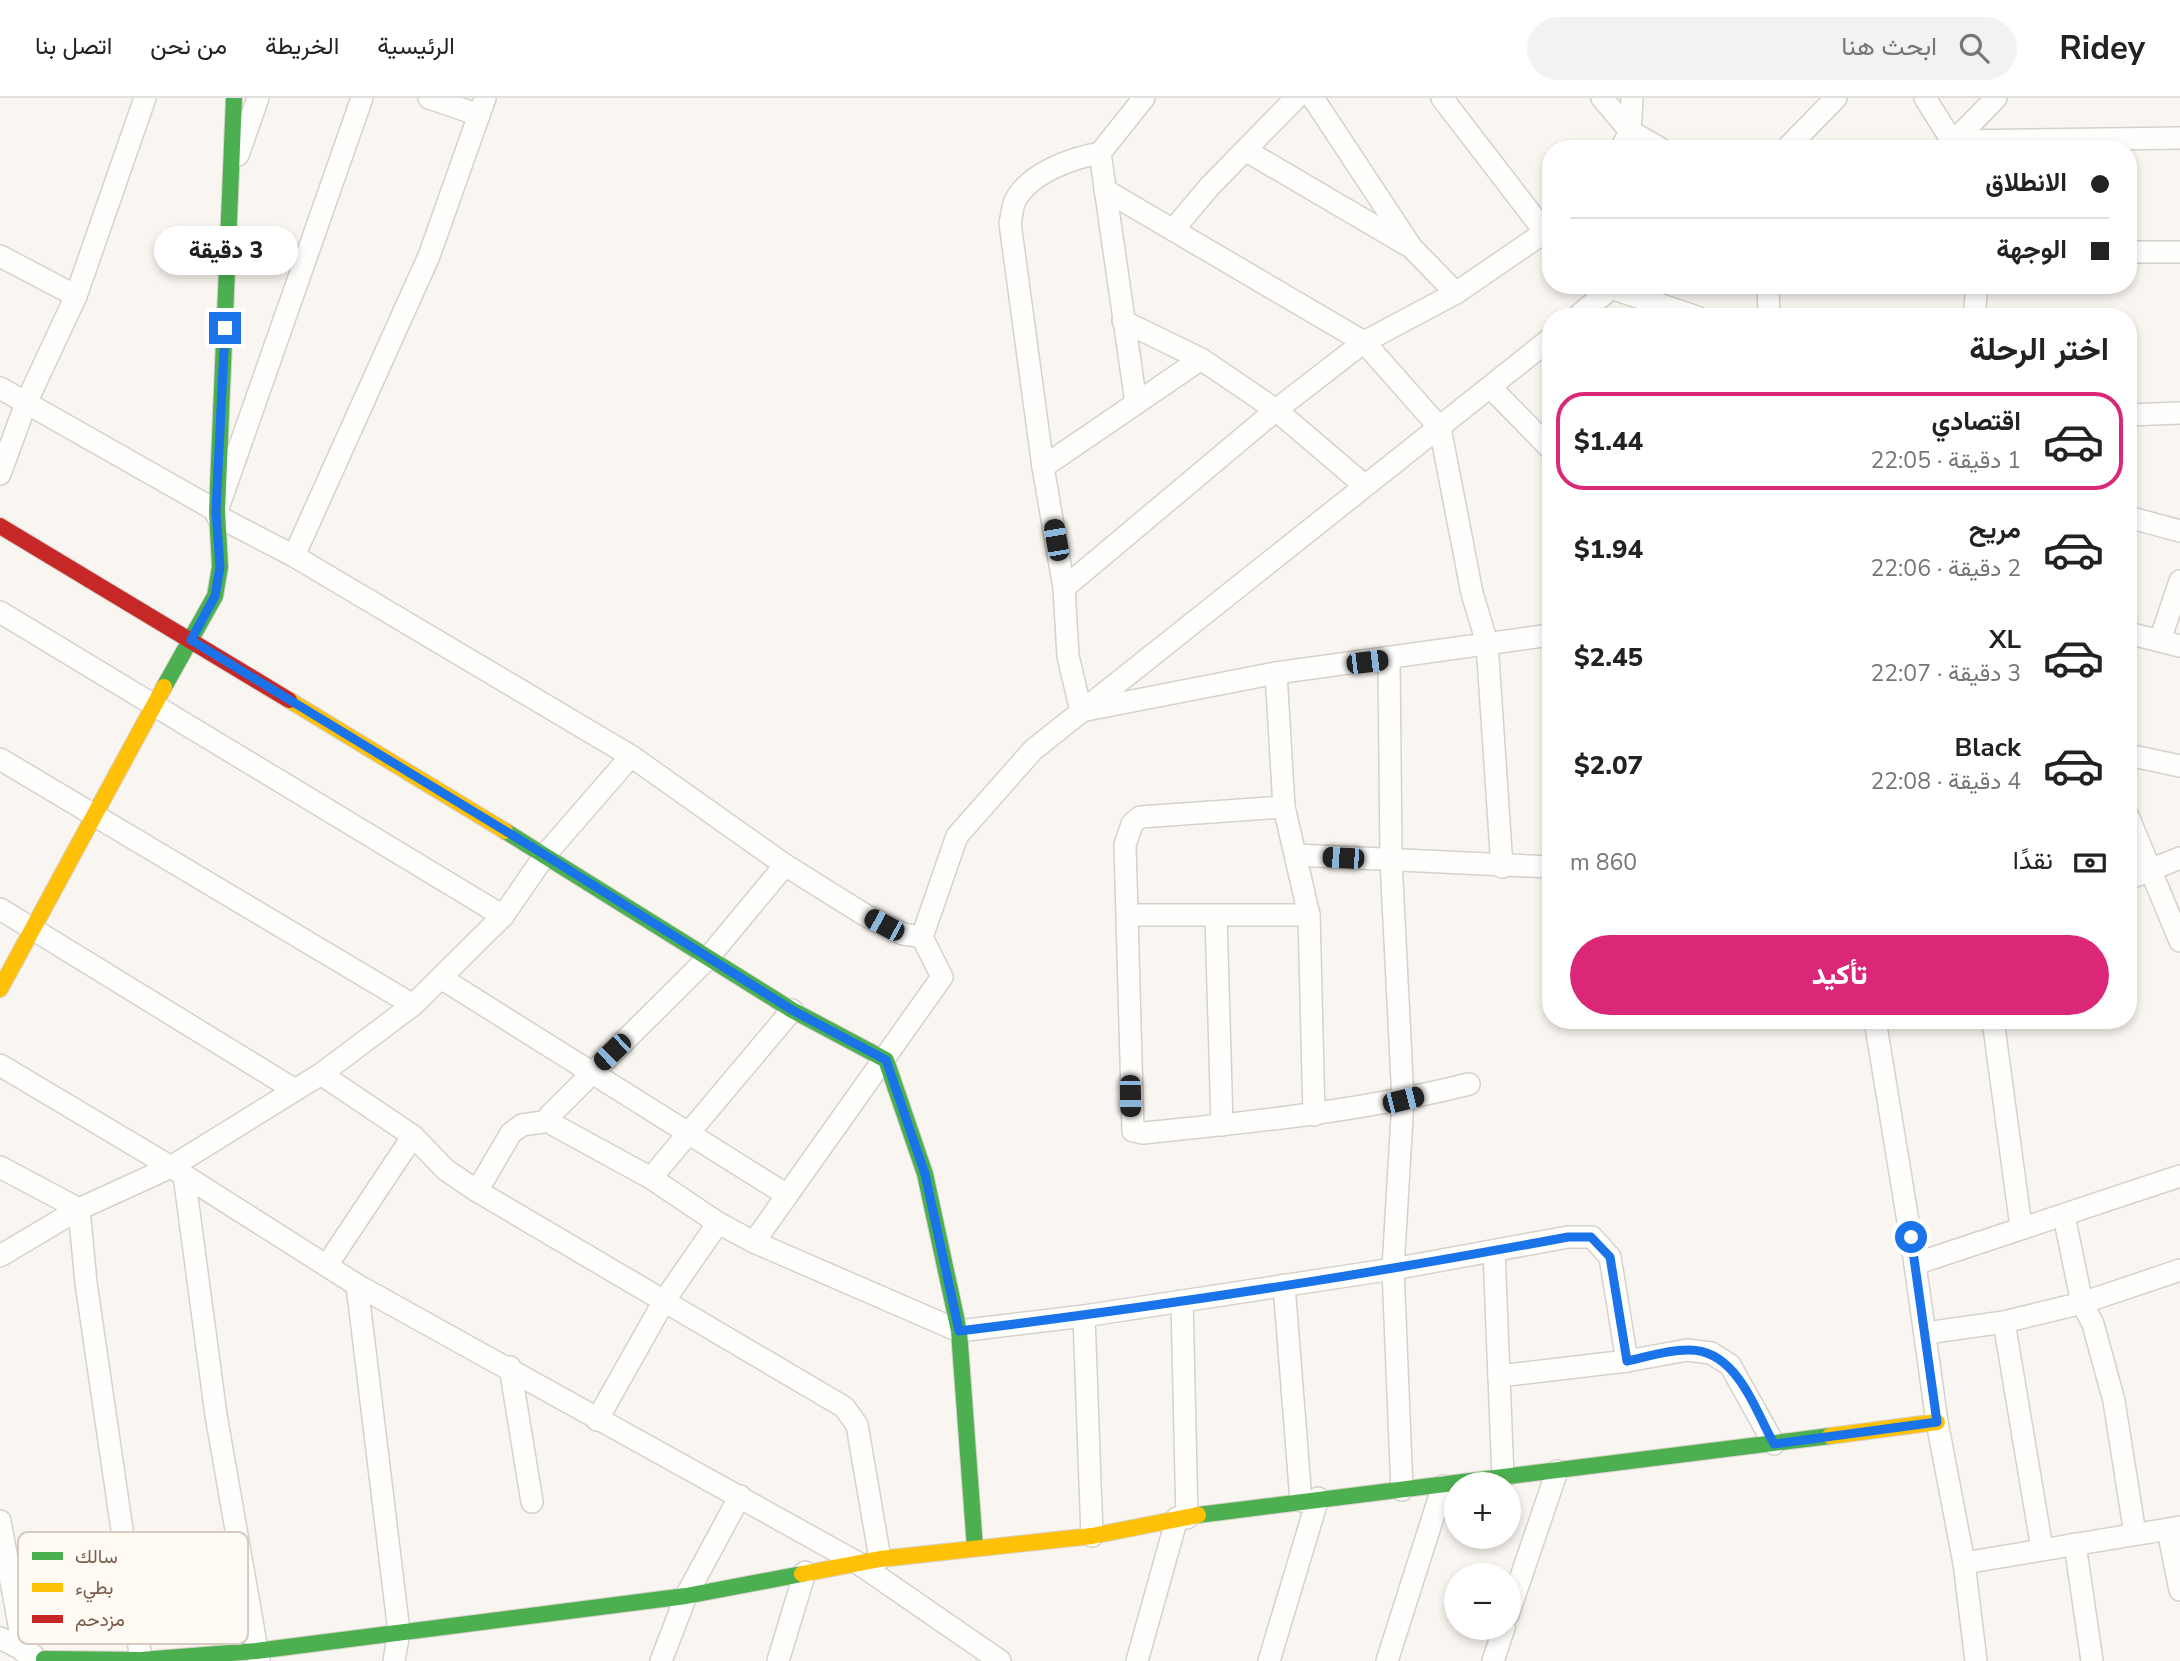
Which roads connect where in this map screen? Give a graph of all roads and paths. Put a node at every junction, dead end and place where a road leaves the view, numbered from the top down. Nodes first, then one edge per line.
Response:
1 (145, 98) edge
2 (234, 98) edge
3 (258, 98) edge
4 (362, 98) edge
5 (429, 98) edge
6 (1144, 98) edge
7 (1296, 98) edge
8 (1313, 98) edge
9 (1442, 98) edge
10 (1602, 98) edge
11 (1632, 98) edge
12 (1836, 98) edge
13 (1925, 98) edge
14 (1996, 98) edge
15 (482, 106) edge
16 (2180, 138) edge
17 (1625, 140) edge
18 (1795, 140) edge
19 (1952, 140) edge
20 (1959, 140) edge
21 (2116, 140) edge
22 (1245, 150) junction
23 (1100, 153) junction
24 (232, 171) junction
25 (1105, 190) junction
26 (1542, 225) edge
27 (1173, 230) junction
28 (1542, 237) edge
29 (1412, 248) junction
30 (2137, 252) edge
31 (2180, 252) edge
32 (0, 256) edge
33 (1456, 293) junction
34 (1603, 294) edge
35 (1634, 294) edge
36 (76, 296) junction
37 (1587, 308) edge
38 (1673, 308) edge
39 (1123, 320) junction
40 (1364, 342) junction
41 (1542, 345) edge
42 (1201, 359) junction
43 (0, 388) edge
44 (1491, 388) junction
45 (26, 403) junction
46 (1136, 403) junction
47 (1276, 410) junction
48 (2180, 413) edge
49 (2137, 415) edge
50 (1440, 428) junction
51 (1542, 440) edge
52 (1043, 467) junction
53 (0, 474) edge
54 (1364, 485) junction
55 (216, 513) junction
56 (2137, 519) edge
57 (0, 526) edge
58 (2180, 531) edge
59 (294, 556) junction
60 (2180, 581) edge
61 (1064, 588) junction
62 (0, 612) edge
63 (2137, 635) edge
64 (1542, 636) edge
65 (191, 640) junction
66 (1488, 643) junction
67 (2170, 643) edge
68 (1390, 660) junction
69 (1276, 673) junction
70 (156, 706) junction
71 (1081, 711) junction
72 (631, 756) junction
73 (2137, 757) edge
74 (0, 759) edge
75 (2180, 766) edge
76 (1284, 807) junction
77 (93, 815) junction
78 (2137, 837) edge
79 (545, 855) junction
80 (1296, 855) junction
81 (2180, 858) edge
82 (1391, 860) junction
83 (785, 865) junction
84 (1502, 867) junction
85 (1542, 867) edge
86 (2151, 869) junction
87 (2137, 875) edge
88 (0, 909) edge
89 (1128, 915) junction
90 (1216, 915) junction
91 (1309, 915) junction
92 (503, 916) junction
93 (34, 928) junction
94 (922, 937) junction
95 (2180, 941) edge
96 (708, 958) junction
97 (440, 978) junction
98 (0, 989) edge
99 (412, 1005) junction
100 (792, 1010) junction
101 (1876, 1029) edge
102 (1994, 1029) edge
103 (886, 1060) junction
104 (0, 1065) edge
105 (593, 1071) junction
106 (321, 1074) junction
107 (1469, 1084) dead end
108 (295, 1090) junction
109 (1403, 1100) junction
110 (1314, 1115) junction
111 (550, 1121) junction
112 (1222, 1125) junction
113 (688, 1130) junction
114 (412, 1136) junction
115 (0, 1167) edge
116 (177, 1171) junction
117 (651, 1178) junction
118 (2178, 1181) edge
119 (477, 1191) junction
120 (787, 1195) junction
121 (79, 1209) junction
122 (2064, 1216) junction
123 (718, 1223) junction
124 (2021, 1227) junction
125 (754, 1242) junction
126 (1494, 1251) junction
127 (0, 1256) edge
128 (1915, 1264) junction
129 (327, 1265) junction
130 (1392, 1269) junction
131 (2180, 1270) edge
132 (357, 1284) junction
133 (1284, 1285) junction
134 (664, 1301) junction
135 (1182, 1301) junction
136 (2081, 1303) junction
137 (1084, 1316) junction
138 (2004, 1322) junction
139 (959, 1331) junction
140 (1926, 1333) junction
141 (1627, 1361) junction
142 (510, 1367) junction
143 (1499, 1376) junction
144 (597, 1420) junction
145 (1937, 1422) junction
146 (1774, 1444) junction
147 (1557, 1471) junction
148 (1503, 1472) edge
149 (1521, 1476) edge
150 (1443, 1486) joint
151 (1402, 1490) junction
152 (740, 1496) junction
153 (1309, 1500) junction
154 (532, 1502) dead end
155 (1182, 1518) junction
156 (0, 1521) edge
157 (2177, 1528) edge
158 (122, 1532) edge
159 (236, 1532) edge
160 (2135, 1534) junction
161 (1092, 1536) junction
162 (2075, 1544) junction
163 (975, 1548) junction
164 (2042, 1549) junction
165 (880, 1559) junction
166 (858, 1563) junction
167 (1964, 1563) junction
168 (804, 1572) junction
169 (1521, 1577) edge
170 (18, 1584) edge
171 (2180, 1590) edge
172 (686, 1596) junction
173 (248, 1603) edge
174 (399, 1632) junction
175 (0, 1638) edge
176 (1500, 1640) edge
177 (257, 1656) edge
178 (39, 1657) edge
179 (141, 1660) edge
180 (394, 1661) edge
181 (661, 1661) edge
182 (778, 1661) edge
183 (1000, 1661) edge
184 (1137, 1661) edge
185 (1269, 1661) edge
186 (1387, 1661) edge
187 (1493, 1661) edge
188 (1976, 1661) edge
189 (2092, 1661) edge

1 - 36 street
2 - 24 street
3 - 24 street
4 - 55 street
5 - 15 street
6 - 23 street
7 - 22 street
8 - 29 street
9 - 26 street
10 - 17 street
11 - 17 street
12 - 18 street
13 - 19 street
14 - 20 street
15 - 59 street
16 - 21 street
22 - 27 street
22 - 29 street
23 - 25 street
23 - 52 street
24 - 55 street
25 - 27 street
25 - 39 street
27 - 40 street
28 - 33 street
29 - 33 street
30 - 31 street
32 - 36 street
33 - 40 street
34 - 37 street
35 - 38 street
36 - 45 street
39 - 42 street
39 - 46 street
40 - 47 street
40 - 50 street
41 - 44 street
42 - 46 street
42 - 47 street
43 - 45 street
44 - 50 street
44 - 51 street
45 - 53 street
45 - 55 street
46 - 52 street
47 - 54 street
47 - 61 street
48 - 49 street
50 - 54 street
50 - 66 street
52 - 61 street
54 - 71 street
55 - 59 street
55 - 65 street
56 - 58 street
57 - 65 street
59 - 72 street
60 - 67 street
61 - 71 street
62 - 70 street
63 - 67 street
64 - 66 street
65 - 70 street
65 - 79 street
66 - 68 street
66 - 84 street
68 - 69 street
68 - 82 street
69 - 71 street
69 - 76 street
70 - 77 street
70 - 92 street
71 - 94 street
72 - 79 street
72 - 83 street
73 - 75 street
74 - 77 street
76 - 80 street
76 - 89 street
77 - 93 street
77 - 99 street
78 - 86 street
79 - 92 street
79 - 96 street
80 - 82 street
80 - 91 street
81 - 86 street
82 - 84 street
82 - 109 street
83 - 94 street
83 - 96 street
84 - 85 street
86 - 87 street
86 - 95 street
88 - 93 street
89 - 90 street
89 - 112 street
90 - 91 street
90 - 112 street
91 - 110 street
92 - 97 street
93 - 98 street
93 - 108 street
94 - 103 street
96 - 100 street
96 - 105 street
97 - 99 street
97 - 105 street
99 - 106 street
100 - 103 street
100 - 113 street
101 - 128 street
102 - 124 street
103 - 120 street
103 - 139 street
104 - 116 street
105 - 111 street
105 - 113 street
106 - 108 street
106 - 114 street
107 - 109 street
108 - 116 street
109 - 110 street
109 - 130 street
110 - 112 street
111 - 117 street
111 - 119 street
113 - 117 street
113 - 120 street
114 - 119 street
114 - 129 street
115 - 121 street
116 - 121 street
116 - 129 street
116 - 159 street
117 - 123 street
118 - 122 street
119 - 134 street
120 - 125 street
121 - 127 street
121 - 158 street
122 - 124 street
122 - 136 street
123 - 125 street
123 - 134 street
124 - 128 street
125 - 139 street
126 - 130 street
126 - 141 street
126 - 143 street
128 - 140 street
129 - 132 street
130 - 133 street
130 - 151 street
131 - 136 street
132 - 142 street
132 - 174 street
133 - 135 street
133 - 153 street
134 - 144 street
134 - 165 street
135 - 137 street
135 - 155 street
136 - 138 street
136 - 160 street
137 - 139 street
137 - 161 street
138 - 140 street
138 - 164 street
139 - 163 street
140 - 145 street
141 - 143 street
141 - 146 street
142 - 144 street
142 - 154 street
143 - 148 street
144 - 152 street
145 - 146 street
145 - 167 street
146 - 147 street
147 - 149 street
147 - 169 street
150 - 151 street
150 - 186 street
151 - 153 street
152 - 166 street
152 - 172 street
153 - 155 street
153 - 185 street
155 - 161 street
155 - 184 street
156 - 170 street
157 - 160 street
157 - 171 street
160 - 162 street
161 - 163 street
162 - 164 street
162 - 189 street
163 - 165 street
164 - 167 street
165 - 166 street
166 - 168 street
166 - 183 street
167 - 188 street
168 - 172 street
168 - 182 street
172 - 174 street
172 - 181 street
173 - 177 street
174 - 177 street
174 - 180 street
175 - 178 street
176 - 187 street
177 - 179 street
178 - 179 street

